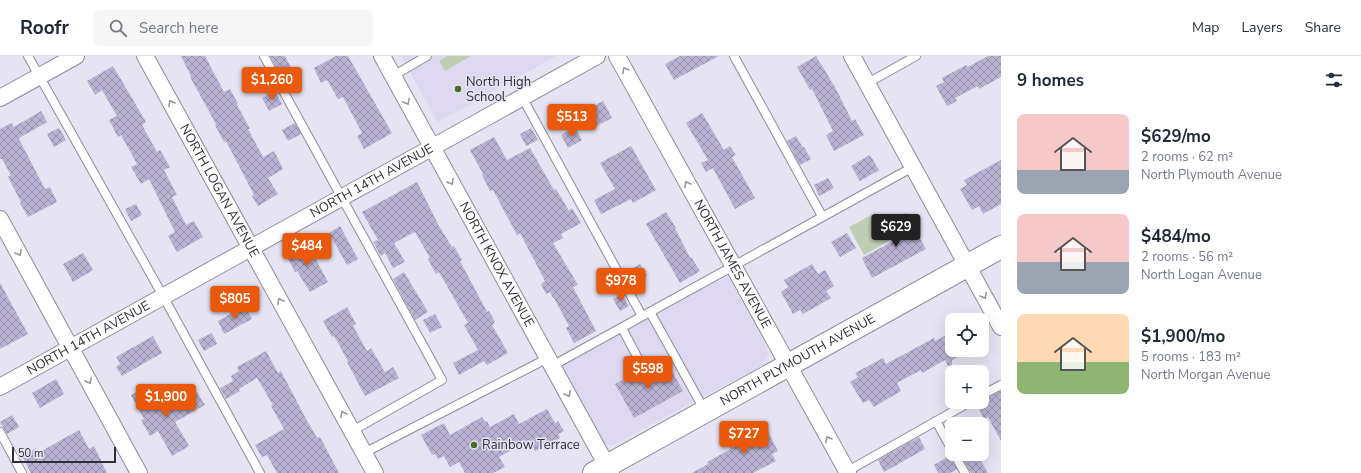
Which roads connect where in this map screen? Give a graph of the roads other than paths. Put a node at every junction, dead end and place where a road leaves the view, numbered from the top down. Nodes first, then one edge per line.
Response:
1 (28, 56) edge
2 (76, 56) edge
3 (145, 56) edge
4 (264, 56) edge
5 (382, 56) edge
6 (427, 56) edge
7 (597, 56) edge
8 (617, 56) edge
9 (734, 56) edge
10 (852, 56) edge
11 (916, 56) edge
12 (393, 76) junction
13 (39, 77) junction
14 (866, 84) junction
15 (522, 97) junction
16 (0, 98) edge
17 (432, 148) junction
18 (913, 167) junction
19 (341, 198) junction
20 (822, 216) junction
21 (0, 219) edge
22 (1001, 247) edge
23 (251, 248) junction
24 (967, 265) junction
25 (732, 267) junction
26 (163, 296) junction
27 (646, 314) junction
28 (1001, 327) edge
29 (622, 328) junction
30 (70, 347) junction
31 (550, 362) junction
32 (787, 365) junction
33 (642, 366) dead end
34 (1001, 385) edge
35 (0, 387) edge
36 (989, 391) edge
37 (957, 409) edge
38 (705, 411) junction
39 (936, 421) junction
40 (352, 431) junction
41 (0, 432) edge
42 (945, 437) edge
43 (364, 453) junction
44 (958, 461) edge
45 (604, 471) edge
46 (372, 472) edge
47 (846, 472) edge
48 (22, 473) edge
49 (139, 473) edge
50 (260, 473) edge
51 (965, 473) edge

1 - 13 lane
2 - 13 street
23 -> 3 street, NORTH LOGAN AVENUE
4 - 19 lane
5 - 12 street, NORTH KNOX AVENUE
6 - 12 lane
7 - 15 street, NORTH 14TH AVENUE
25 -> 8 street, NORTH JAMES AVENUE
9 - 20 lane
10 - 14 street
11 - 14 lane
12 -> 17 street, NORTH KNOX AVENUE
13 - 16 street
13 - 26 lane
14 - 18 street
15 - 17 street, NORTH 14TH AVENUE
15 - 27 lane
17 - 19 street, NORTH 14TH AVENUE
17 -> 31 street, NORTH KNOX AVENUE
18 - 20 lane
18 - 24 street
19 - 23 street, NORTH 14TH AVENUE
19 - 40 lane
20 - 25 lane
21 -> 30 street
22 - 24 main road, NORTH PLYMOUTH AVENUE
23 - 26 street, NORTH 14TH AVENUE
40 -> 23 street, NORTH LOGAN AVENUE
24 -> 28 street
24 - 32 main road, NORTH PLYMOUTH AVENUE
25 - 27 lane
25 - 32 street, NORTH JAMES AVENUE
26 - 30 street, NORTH 14TH AVENUE
26 - 50 lane
27 - 29 lane
27 - 38 lane
29 - 31 lane
29 - 33 lane
30 - 35 street, NORTH 14TH AVENUE
30 -> 49 street
31 - 43 lane
31 -> 45 street, NORTH KNOX AVENUE
32 - 38 main road, NORTH PLYMOUTH AVENUE
47 -> 32 street, NORTH JAMES AVENUE
34 - 36 lane
37 - 39 lane
38 - 45 main road, NORTH PLYMOUTH AVENUE
39 - 42 lane
39 - 47 lane
40 - 43 street, NORTH LOGAN AVENUE
41 - 48 lane
43 - 46 street, NORTH LOGAN AVENUE
44 - 51 lane

